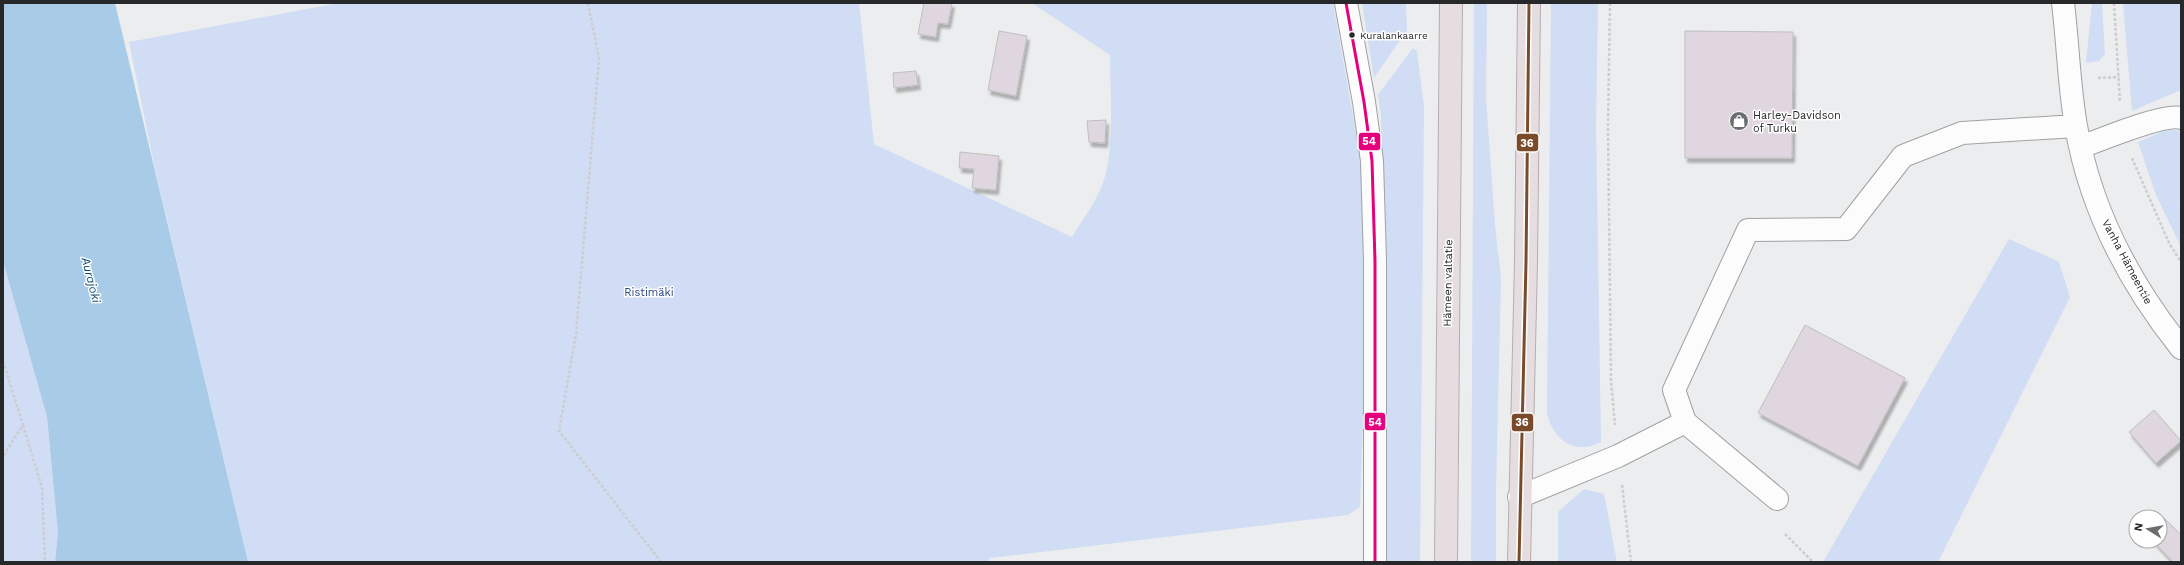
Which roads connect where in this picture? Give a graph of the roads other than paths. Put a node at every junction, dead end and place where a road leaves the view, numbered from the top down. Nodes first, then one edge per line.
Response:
1 (1346, 3) edge
2 (1451, 3) edge
3 (1529, 3) edge
4 (2063, 3) edge
5 (2181, 118) edge
6 (2078, 137) junction
7 (2181, 348) edge
8 (1685, 422) junction
9 (1519, 497) junction
10 (1777, 499) dead end
11 (1375, 562) edge
12 (1446, 562) edge
13 (1519, 562) edge

1 - 11 street
2 - 12 highway, Hämeen valtatie
3 - 9 highway
4 - 6 street, Vanha Hämeentie
5 - 6 street
6 - 7 street, Vanha Hämeentie
6 - 8 street
8 - 9 street
8 - 10 street
9 - 13 highway

